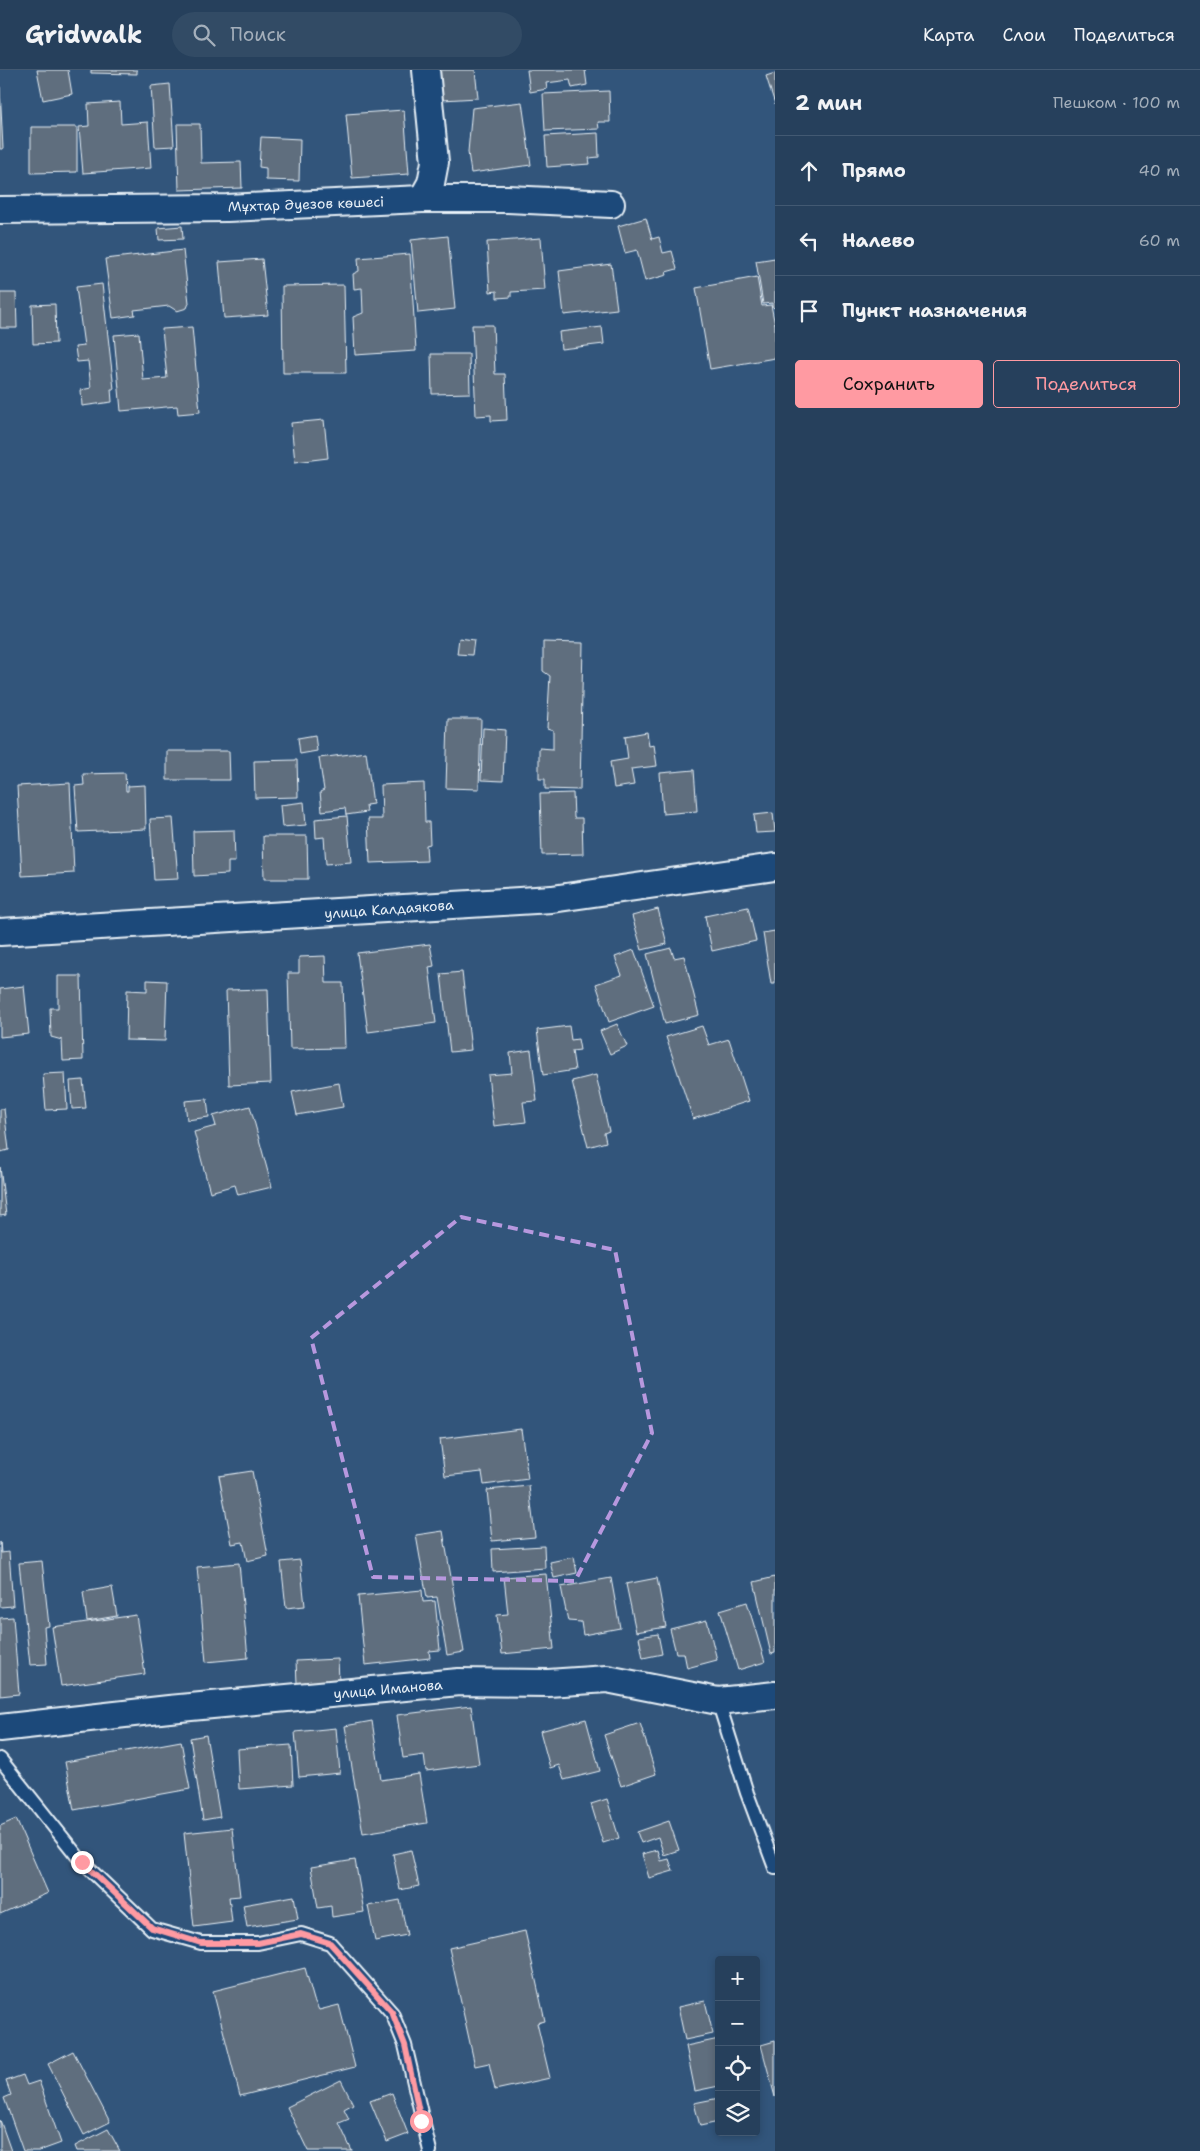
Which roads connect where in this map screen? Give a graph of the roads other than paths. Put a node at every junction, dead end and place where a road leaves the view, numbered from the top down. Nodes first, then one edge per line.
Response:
1 (426, 70) edge
2 (422, 199) junction
3 (611, 204) dead end
4 (0, 210) edge
5 (775, 867) edge
6 (0, 932) edge
7 (775, 1695) edge
8 (718, 1701) junction
9 (0, 1728) edge
10 (0, 1759) edge
11 (775, 1868) edge
12 (430, 2151) edge

1 - 2 street
2 - 3 street, Мұхтар Әуезов көшесі
2 - 4 street, Мұхтар Әуезов көшесі
5 - 6 street, улица Калдаякова
7 - 8 street, улица Иманова
8 - 9 street, улица Иманова
8 - 11 lane
10 - 12 lane

